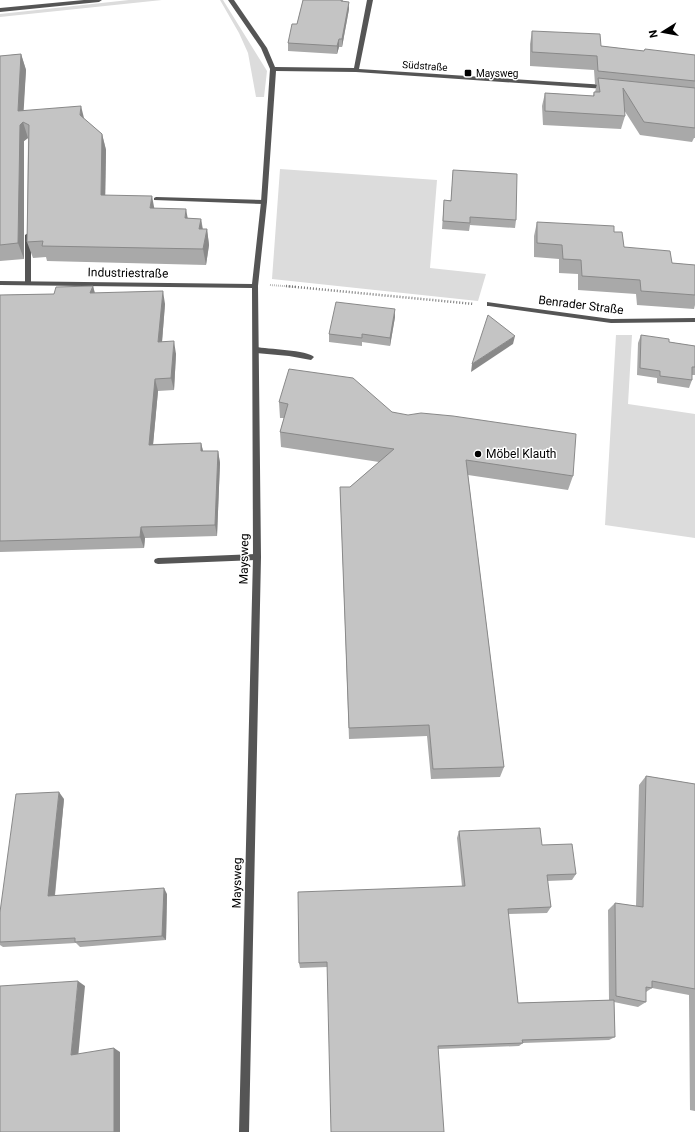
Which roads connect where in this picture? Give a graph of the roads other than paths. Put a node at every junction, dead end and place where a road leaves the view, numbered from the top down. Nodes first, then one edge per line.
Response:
1 (99, 0) edge
2 (231, 0) edge
3 (370, 0) edge
4 (0, 10) edge
5 (273, 69) junction
6 (356, 70) junction
7 (610, 87) edge
8 (156, 200) dead end
9 (264, 202) junction
10 (28, 228) edge
11 (28, 282) junction
12 (0, 283) edge
13 (255, 286) junction
14 (489, 304) road end
15 (695, 320) edge
16 (256, 350) junction
17 (310, 357) dead end
18 (257, 557) junction
19 (158, 561) dead end
20 (244, 1132) edge

1 - 4 street
2 - 5 street, Maysweg
3 - 6 street
5 - 6 street, Südstraße
5 - 9 street, Maysweg
6 - 7 street, Südstraße
8 - 9 street
9 - 13 street, Maysweg
10 - 11 street
11 - 12 street, Industriestraße
11 - 13 street, Industriestraße
13 - 16 street, Maysweg
14 - 15 street, Benrader Straße
16 - 17 street
16 - 18 street, Maysweg
18 - 19 street
18 - 20 street, Maysweg

